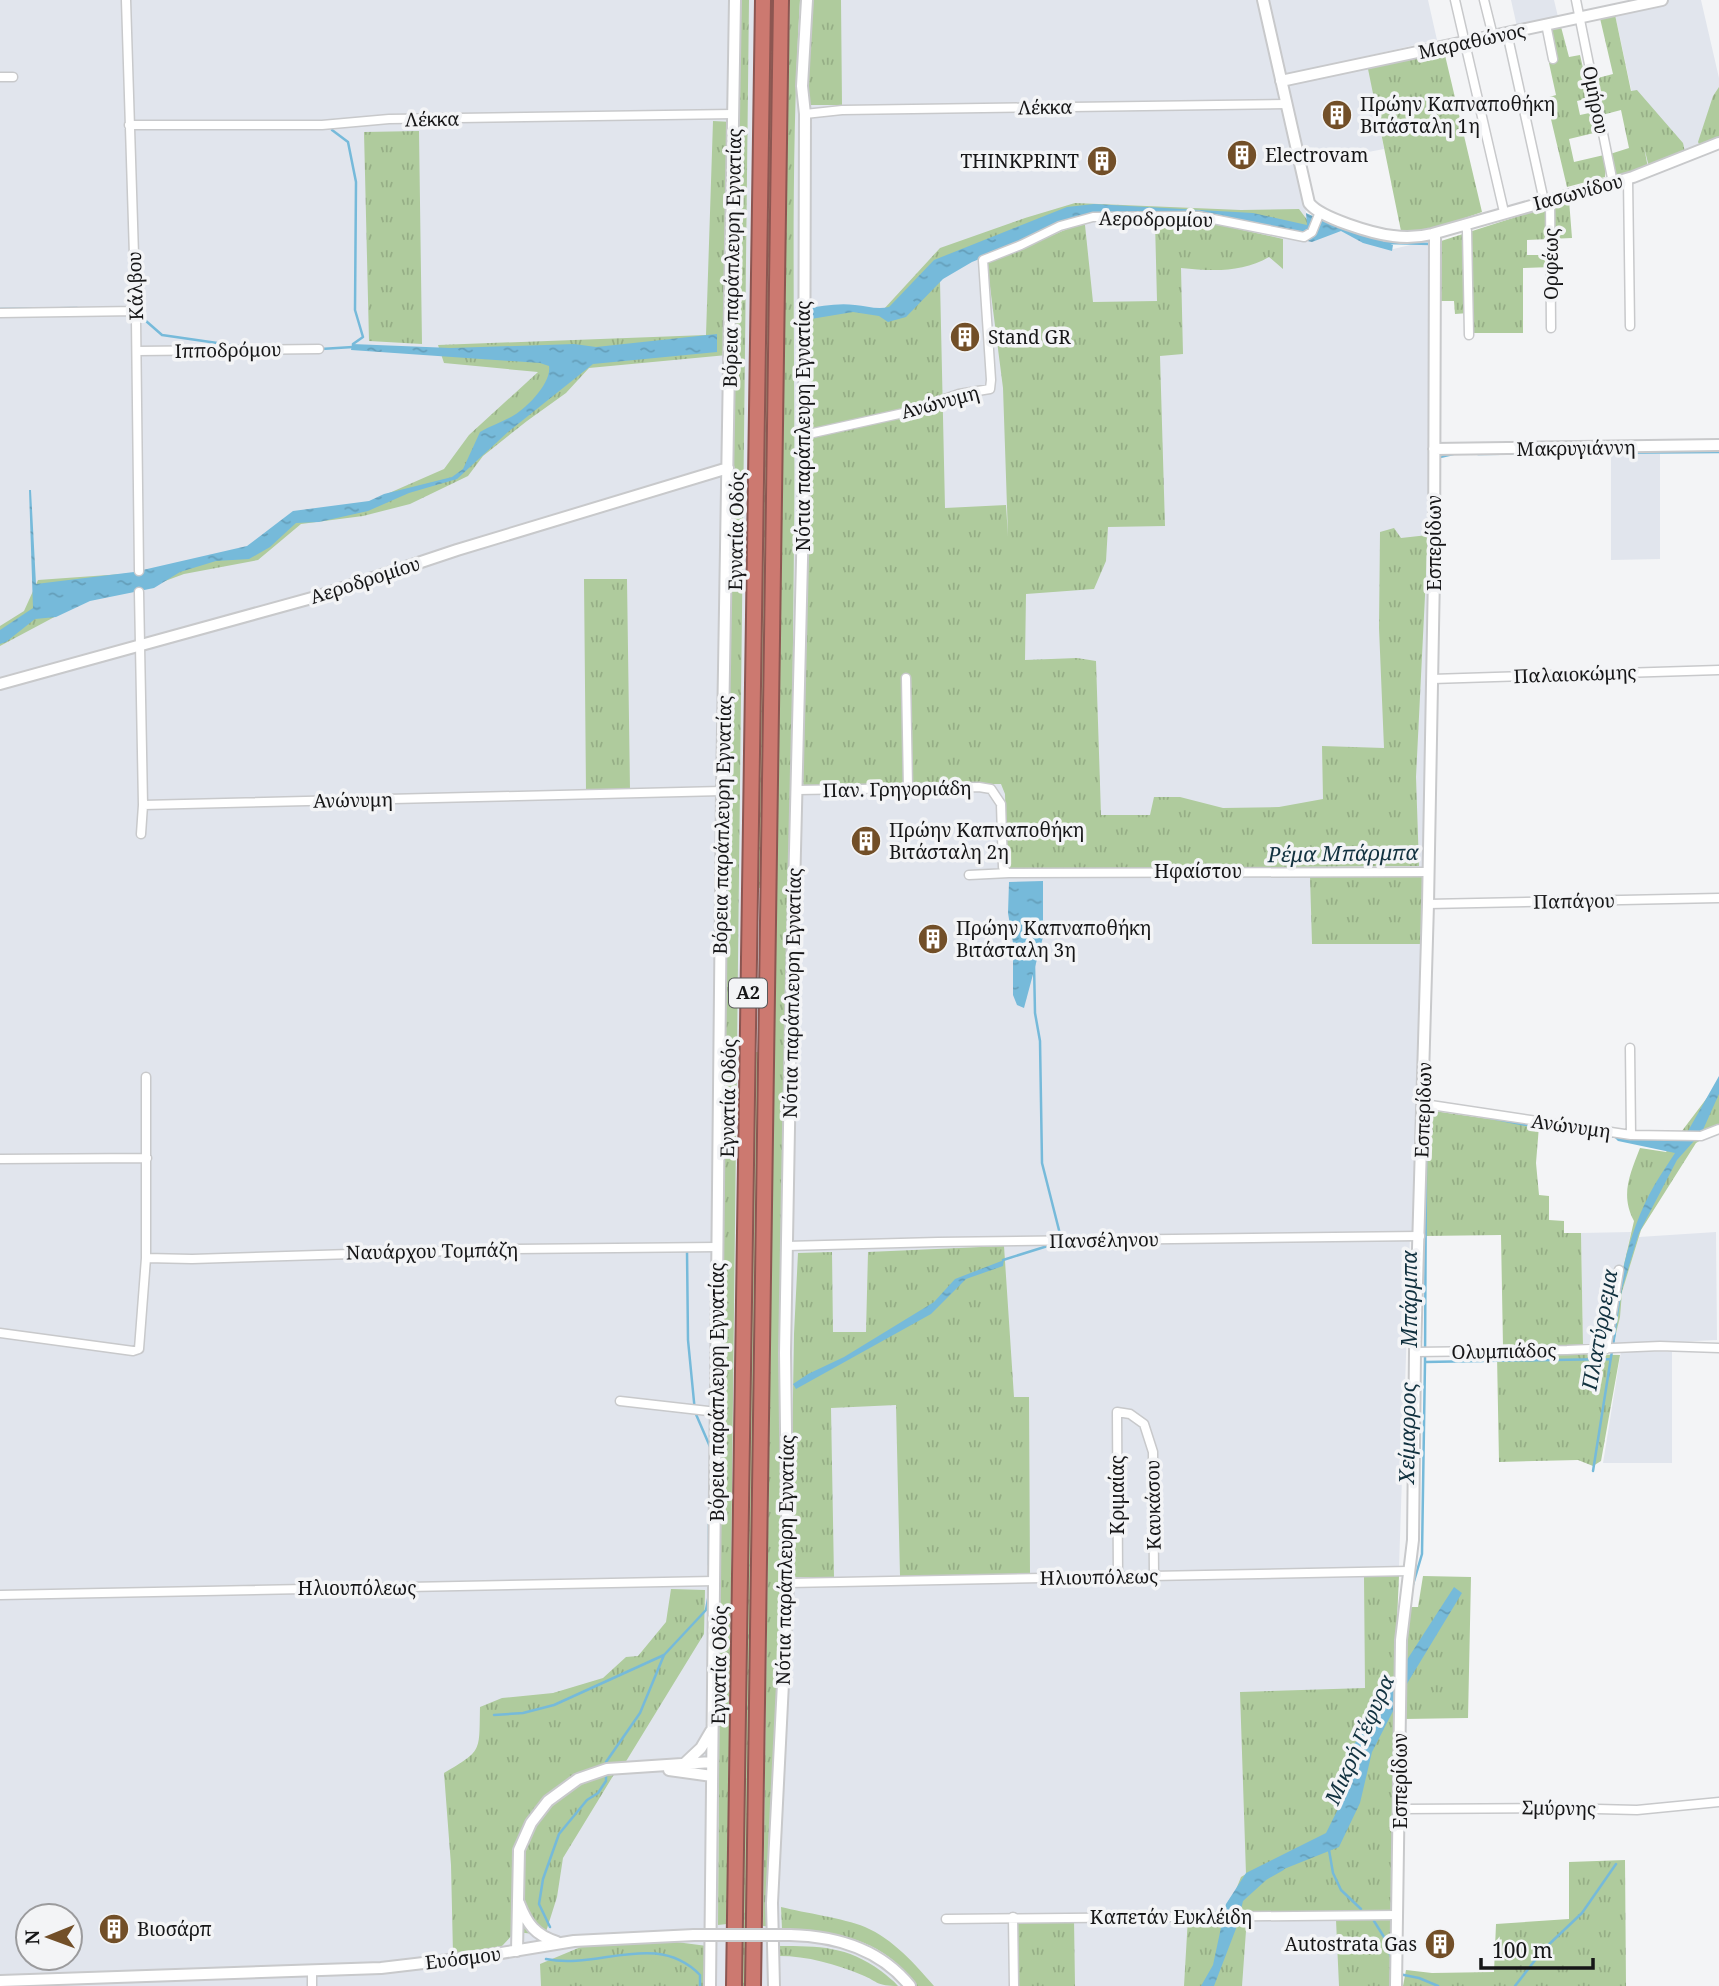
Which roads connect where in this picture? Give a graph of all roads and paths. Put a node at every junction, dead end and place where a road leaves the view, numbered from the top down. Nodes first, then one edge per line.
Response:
1 (126, 0) edge
2 (735, 0) edge
3 (763, 0) edge
4 (781, 0) edge
5 (807, 0) edge
6 (1263, 0) edge
7 (1455, 0) edge
8 (1485, 0) edge
9 (1576, 0) edge
10 (1662, 0) edge
11 (1580, 16) junction
12 (1546, 24) junction
13 (1513, 32) junction
14 (1493, 36) junction
15 (1466, 43) junction
16 (1553, 59) dead end
17 (0, 77) edge
18 (13, 77) dead end
19 (1281, 81) junction
20 (1286, 104) junction
21 (734, 114) junction
22 (805, 114) junction
23 (129, 125) junction
24 (1719, 143) edge
25 (1628, 178) junction
26 (1613, 183) junction
27 (1547, 200) junction
28 (1320, 212) junction
29 (1504, 212) junction
30 (1465, 224) junction
31 (1435, 234) junction
32 (983, 260) joint
33 (136, 311) junction
34 (0, 313) edge
35 (1630, 326) dead end
36 (1551, 328) dead end
37 (1469, 335) dead end
38 (319, 349) dead end
39 (137, 351) junction
40 (804, 435) junction
41 (1719, 445) edge
42 (1434, 449) junction
43 (728, 468) junction
44 (139, 571) dead end
45 (139, 592) dead end
46 (139, 647) junction
47 (1719, 670) edge
48 (906, 678) dead end
49 (1432, 679) junction
50 (0, 684) edge
51 (908, 788) junction
52 (797, 790) junction
53 (722, 791) junction
54 (143, 805) junction
55 (141, 834) dead end
56 (1429, 872) junction
57 (1008, 873) junction
58 (969, 875) dead end
59 (1719, 898) edge
60 (1429, 904) junction
61 (1630, 1048) dead end
62 (146, 1077) dead end
63 (1424, 1104) junction
64 (1719, 1129) edge
65 (1631, 1135) junction
66 (147, 1158) junction
67 (0, 1159) edge
68 (1420, 1236) junction
69 (787, 1246) junction
70 (718, 1247) junction
71 (146, 1258) junction
72 (1619, 1269) dead end
73 (0, 1333) edge
74 (1719, 1348) edge
75 (1606, 1349) junction
76 (1415, 1352) junction
77 (620, 1401) dead end
78 (717, 1412) junction
79 (1116, 1412) joint
80 (1409, 1571) junction
81 (1154, 1576) junction
82 (1118, 1577) junction
83 (715, 1581) junction
84 (788, 1583) junction
85 (0, 1595) edge
86 (712, 1728) junction
87 (712, 1762) junction
88 (683, 1764) junction
89 (653, 1768) junction
90 (712, 1776) junction
91 (1719, 1802) edge
92 (1400, 1809) junction
93 (517, 1898) junction
94 (1398, 1915) junction
95 (1013, 1917) junction
96 (525, 1919) junction
97 (946, 1919) dead end
98 (560, 1944) junction
99 (516, 1951) junction
100 (312, 1972) junction
101 (0, 1981) edge
102 (312, 1986) edge
103 (710, 1986) edge
104 (734, 1986) edge
105 (753, 1986) edge
106 (774, 1986) edge
107 (910, 1986) edge
108 (1014, 1986) edge
109 (1396, 1986) edge

1 - 23 street, Κάλβου
2 - 21 street, Βόρεια παράπλευρη Εγνατίας
3 - 104 highway, Εγνατία Οδός / Α2
4 - 105 highway, Εγνατία Οδός / Α2
5 - 22 street, Νότια παράπλευρη Εγνατίας
6 - 19 street
7 - 15 street
8 - 14 street
9 - 11 street, Ομήρου
10 - 11 street, Μαραθώνος
11 - 12 street, Μαραθώνος
11 - 26 street, Ομήρου
12 - 13 street, Μαραθώνος
12 - 16 street
13 - 14 street, Μαραθώνος
13 - 27 street, Ορφέως
14 - 15 street, Μαραθώνος
15 - 19 street, Μαραθώνος
15 - 29 street
17 - 18 street
19 - 20 street
20 - 22 street, Λέκκα
20 - 28 street
21 - 23 street, Λέκκα
21 - 43 street, Βόρεια παράπλευρη Εγνατίας
22 - 40 street, Νότια παράπλευρη Εγνατίας
23 - 33 street, Κάλβου
24 - 25 street, Ιασωνίδου
25 - 26 street, Ιασωνίδου
25 - 35 street
26 - 27 street, Ιασωνίδου
27 - 29 street, Ιασωνίδου
27 - 36 street, Ορφέως
28 - 31 street, Ιασωνίδου
28 - 32 street, Αεροδρομίου
29 - 30 street, Ιασωνίδου
30 - 31 street, Ιασωνίδου
30 - 37 street
31 - 42 street, Εσπερίδων
32 - 40 street, Ανώνυμη
33 - 34 street
33 - 39 street, Κάλβου
38 - 39 street, Ιπποδρόμου
39 - 44 street, Κάλβου
40 - 52 street, Νότια παράπλευρη Εγνατίας
41 - 42 street, Μακρυγιάννη
42 - 49 street, Εσπερίδων
43 - 46 street, Αεροδρομίου
43 - 53 street, Βόρεια παράπλευρη Εγνατίας
45 - 46 street
46 - 50 street, Αεροδρομίου
46 - 54 street
47 - 49 street, Παλαιοκώμης
48 - 51 street
49 - 56 street, Εσπερίδων
51 - 52 street, Παν. Γρηγοριάδη
51 - 57 street, Παν. Γρηγοριάδη
52 - 69 street, Νότια παράπλευρη Εγνατίας
53 - 54 street, Ανώνυμη
53 - 70 street, Βόρεια παράπλευρη Εγνατίας
54 - 55 street
56 - 57 street, Ηφαίστου
56 - 60 street, Εσπερίδων
57 - 58 street, Ηφαίστου
59 - 60 street, Παπάγου
60 - 63 street, Εσπερίδων
61 - 65 street
62 - 66 street
63 - 65 street, Ανώνυμη
63 - 68 street, Εσπερίδων
64 - 65 street, Ανώνυμη
66 - 67 street
66 - 71 street
68 - 69 street, Πανσέληνου
68 - 76 street, Εσπερίδων
69 - 84 street, Νότια παράπλευρη Εγνατίας
70 - 71 street, Ναυάρχου Τομπάζη
70 - 78 street, Βόρεια παράπλευρη Εγνατίας
71 - 73 street
72 - 75 street
74 - 75 street, Ολυμπιάδος
75 - 76 street, Ολυμπιάδος
76 - 80 street, Εσπερίδων
77 - 78 street
78 - 83 street, Βόρεια παράπλευρη Εγνατίας
79 - 81 street, Καυκάσου
79 - 82 street, Κριμαίας
80 - 81 street, Ηλιουπόλεως
80 - 92 street, Εσπερίδων
81 - 82 street, Ηλιουπόλεως
82 - 84 street, Ηλιουπόλεως
83 - 85 street, Ηλιουπόλεως
83 - 86 street, Βόρεια παράπλευρη Εγνατίας
84 - 106 street, Νότια παράπλευρη Εγνατίας
86 - 87 street, Βόρεια παράπλευρη Εγνατίας
86 - 88 street
87 - 88 street
87 - 90 street, Βόρεια παράπλευρη Εγνατίας
88 - 89 street
89 - 90 street
89 - 93 street
90 - 103 street, Βόρεια παράπλευρη Εγνατίας
91 - 92 street, Σμύρνης
92 - 94 street, Εσπερίδων
93 - 96 street
93 - 99 street
94 - 95 street, Καπετάν Ευκλέιδη
94 - 109 street, Εσπερίδων
95 - 97 street, Καπετάν Ευκλέιδη
95 - 108 street
96 - 98 street
96 - 99 street
98 - 99 street, Ευόσμου
98 - 107 street, Ευόσμου, bridge
99 - 100 street, Ευόσμου
100 - 101 street, Ευόσμου
100 - 102 street

